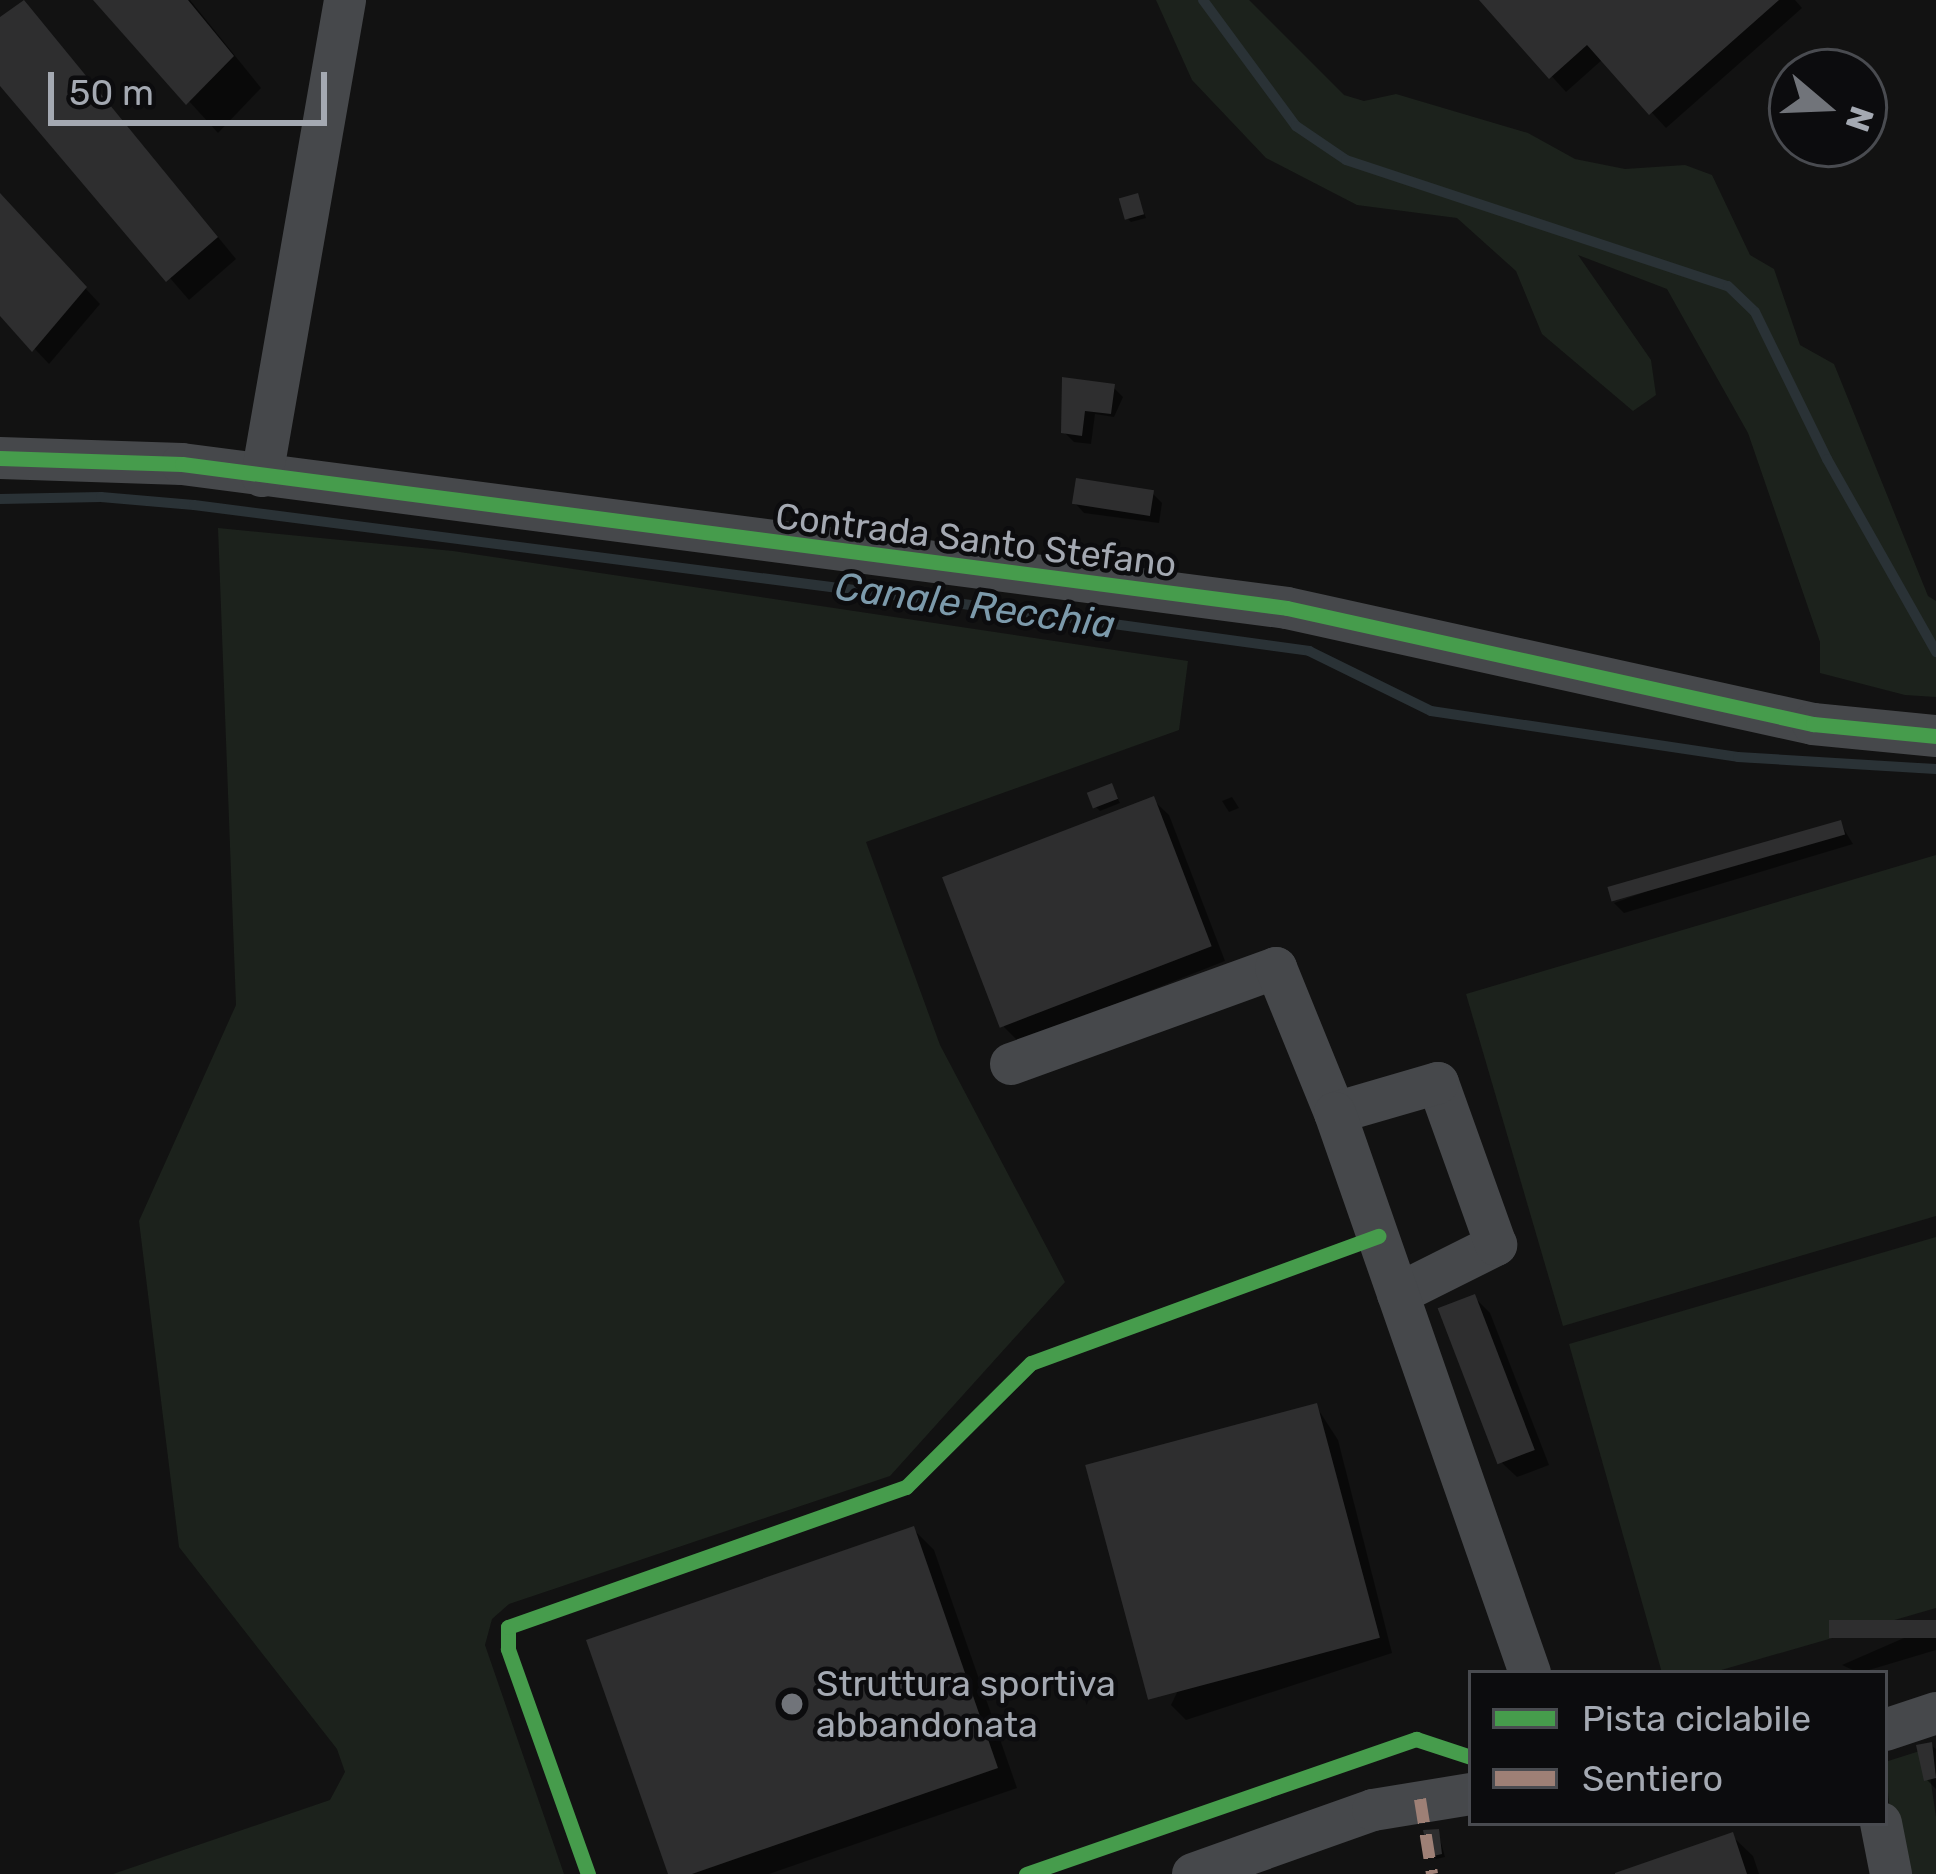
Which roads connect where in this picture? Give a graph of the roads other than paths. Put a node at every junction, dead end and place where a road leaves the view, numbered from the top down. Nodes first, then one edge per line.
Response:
1 (345, 0) edge
2 (0, 458) edge
3 (262, 476) junction
4 (1936, 736) edge
5 (1011, 1064) dead end
6 (1335, 1113) junction
7 (1398, 1294) junction
8 (1529, 1670) edge
9 (1936, 1713) edge
10 (1888, 1729) edge
11 (1468, 1794) edge
12 (1882, 1826) edge
13 (1193, 1874) edge
14 (1891, 1874) edge

1 - 3 street
2 - 3 street, Contrada Santo Stefano
3 - 4 street, Contrada Santo Stefano
5 - 6 street
6 - 7 street
6 - 7 street
7 - 8 street
9 - 10 street
11 - 13 street
12 - 14 street

